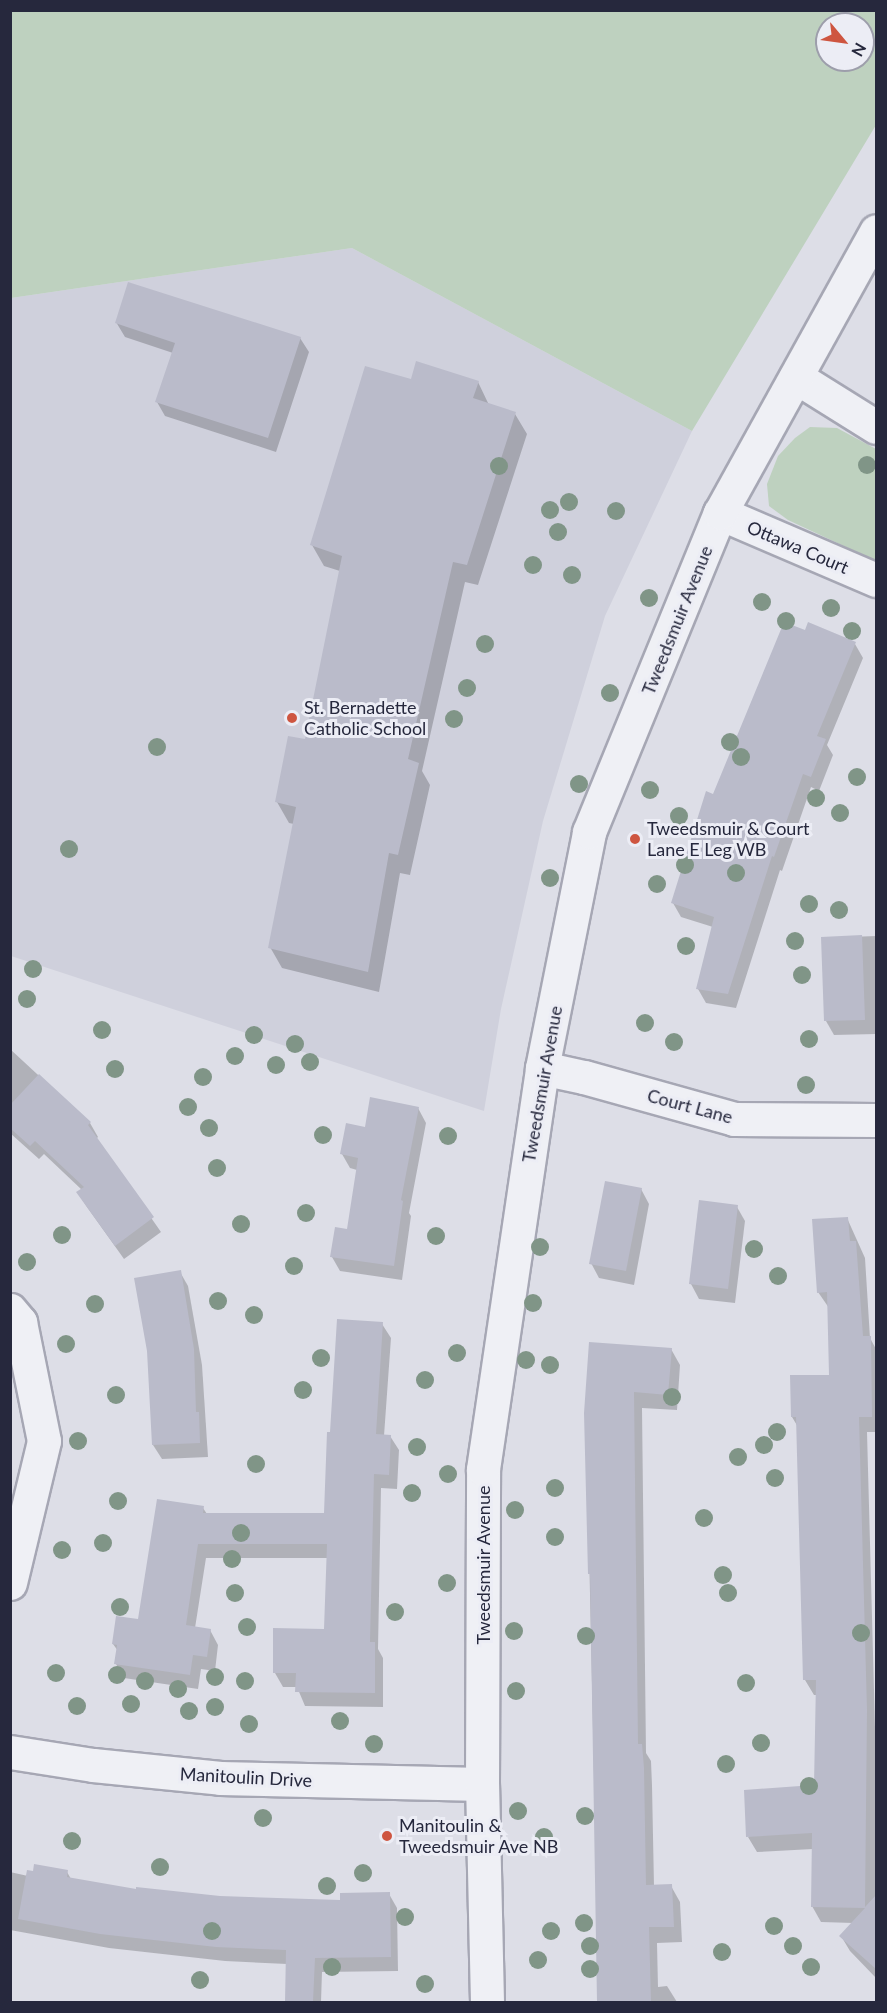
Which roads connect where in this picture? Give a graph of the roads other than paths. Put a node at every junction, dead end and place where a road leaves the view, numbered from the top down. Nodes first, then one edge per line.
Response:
1 (876, 231) edge
2 (796, 377) junction
3 (876, 427) edge
4 (720, 513) junction
5 (876, 580) edge
6 (542, 1068) junction
7 (876, 1120) edge
8 (10, 1310) edge
9 (10, 1583) edge
10 (10, 1752) edge
11 (482, 1784) junction
12 (487, 2002) edge

1 - 2 street, Tweedsmuir Avenue
2 - 3 street
2 - 4 street, Tweedsmuir Avenue
4 - 5 street, Ottawa Court
4 - 6 street, Tweedsmuir Avenue
6 - 7 street, Court Lane
6 - 11 street, Tweedsmuir Avenue
8 - 9 street
10 - 11 street, Manitoulin Drive
11 - 12 street, Tweedsmuir Avenue

